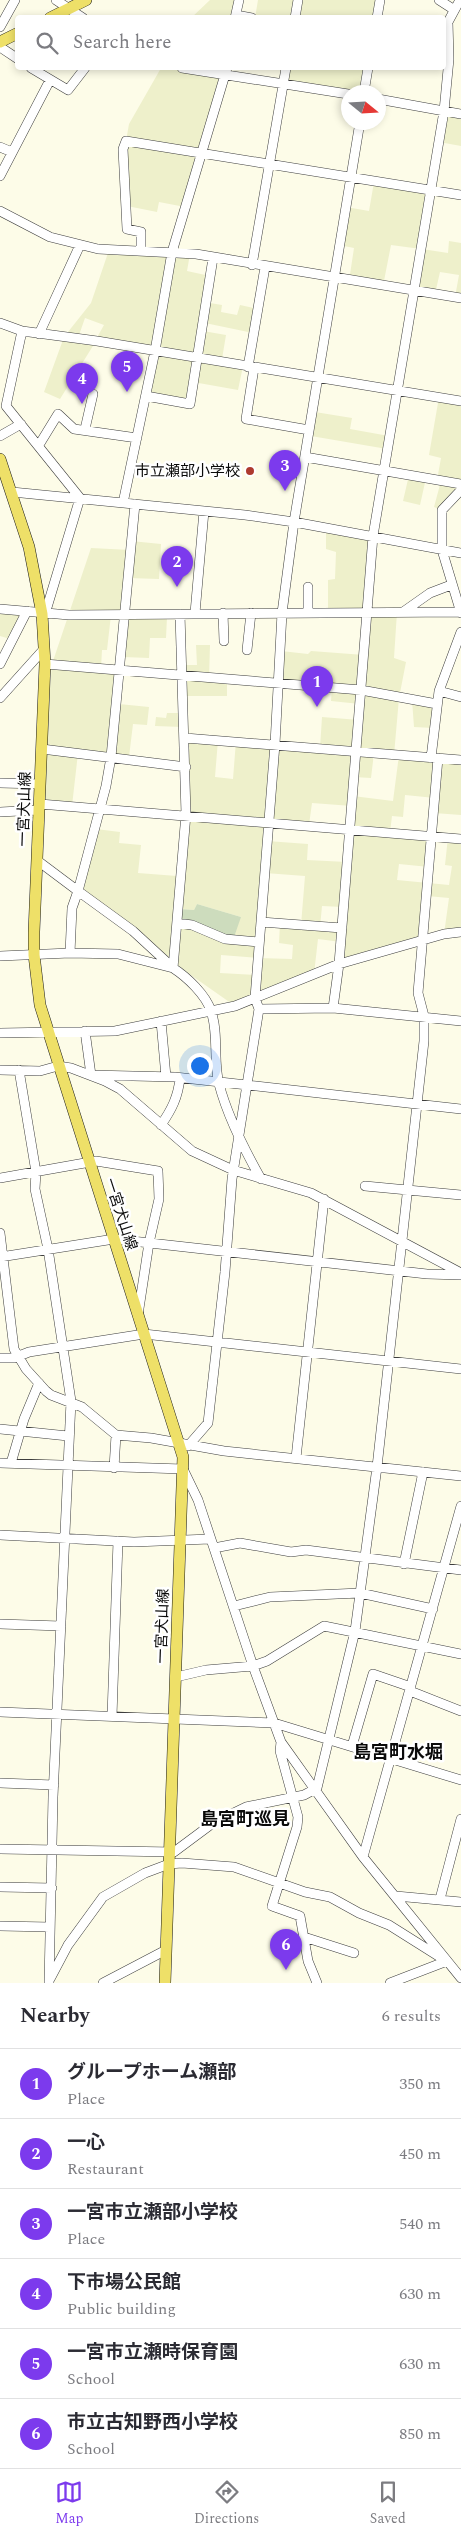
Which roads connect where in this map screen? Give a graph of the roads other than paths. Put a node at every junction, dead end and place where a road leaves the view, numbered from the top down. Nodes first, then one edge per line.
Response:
1 (15, 0) edge
2 (56, 0) edge
3 (238, 0) edge
4 (298, 0) edge
5 (380, 0) edge
6 (439, 0) edge
7 (460, 0) edge
8 (79, 3) edge
9 (453, 9) junction
10 (56, 15) edge
11 (236, 15) edge
12 (296, 15) edge
13 (378, 15) edge
14 (0, 27) edge
15 (446, 32) edge
16 (15, 37) edge
17 (446, 42) edge
18 (1, 49) edge
19 (15, 57) edge
20 (34, 70) edge
21 (83, 70) edge
22 (211, 70) edge
23 (286, 70) edge
24 (368, 70) edge
25 (226, 71) edge
26 (50, 80) junction
27 (284, 84) junction
28 (365, 85) edge
29 (341, 93) edge
30 (386, 100) edge
31 (444, 111) junction
32 (461, 114) edge
33 (359, 130) edge
34 (0, 147) edge
35 (12, 152) junction
36 (202, 154) junction
37 (269, 165) junction
38 (0, 176) edge
39 (351, 178) junction
40 (431, 191) junction
41 (461, 196) edge
42 (0, 212) edge
43 (80, 245) junction
44 (141, 251) junction
45 (172, 252) junction
46 (213, 258) junction
47 (252, 265) junction
48 (265, 267) junction
49 (334, 278) junction
50 (415, 290) junction
51 (461, 298) edge
52 (0, 323) edge
53 (22, 331) junction
54 (39, 334) junction
55 (156, 351) junction
56 (197, 358) junction
57 (251, 367) junction
58 (318, 378) junction
59 (399, 391) junction
60 (93, 394) dead end
61 (146, 396) junction
62 (461, 401) edge
63 (20, 424) junction
64 (85, 429) junction
65 (309, 430) junction
66 (0, 436) edge
67 (136, 438) junction
68 (39, 445) junction
69 (305, 457) junction
70 (0, 460) edge
71 (385, 470) junction
72 (461, 484) edge
73 (461, 490) edge
74 (12, 492) junction
75 (80, 498) junction
76 (123, 503) junction
77 (135, 504) junction
78 (204, 511) junction
79 (294, 522) junction
80 (373, 536) junction
81 (442, 550) junction
82 (461, 553) edge
83 (451, 585) junction
84 (308, 587) dead end
85 (0, 609) edge
86 (26, 612) junction
87 (368, 612) junction
88 (403, 612) junction
89 (461, 612) edge
90 (195, 613) junction
91 (223, 613) junction
92 (251, 613) junction
93 (282, 613) junction
94 (308, 613) junction
95 (44, 614) junction
96 (125, 614) junction
97 (180, 614) junction
98 (461, 632) edge
99 (224, 641) dead end
100 (44, 649) junction
101 (247, 650) dead end
102 (456, 659) edge
103 (0, 664) edge
104 (45, 664) junction
105 (121, 669) junction
106 (182, 676) junction
107 (279, 683) junction
108 (362, 690) junction
109 (439, 691) junction
110 (461, 697) edge
111 (0, 698) edge
112 (437, 704) junction
113 (185, 738) junction
114 (275, 744) junction
115 (42, 749) junction
116 (356, 751) junction
117 (111, 757) junction
118 (434, 758) junction
119 (461, 760) edge
120 (186, 767) junction
121 (0, 783) edge
122 (40, 784) junction
123 (40, 807) junction
124 (100, 808) junction
125 (0, 812) edge
126 (186, 814) junction
127 (268, 822) junction
128 (350, 829) junction
129 (432, 836) junction
130 (461, 839) edge
131 (38, 862) junction
132 (78, 891) junction
133 (261, 922) junction
134 (177, 923) junction
135 (342, 928) junction
136 (461, 932) edge
137 (424, 940) junction
138 (259, 942) junction
139 (70, 953) junction
140 (34, 955) junction
141 (0, 956) edge
142 (339, 964) junction
143 (174, 968) junction
144 (255, 998) junction
145 (332, 1008) junction
146 (259, 1009) junction
147 (211, 1011) junction
148 (424, 1016) junction
149 (161, 1021) junction
150 (461, 1021) edge
151 (46, 1030) junction
152 (85, 1031) junction
153 (0, 1033) edge
154 (58, 1066) junction
155 (0, 1070) edge
156 (19, 1070) junction
157 (91, 1075) junction
158 (166, 1077) junction
159 (180, 1078) junction
160 (218, 1082) junction
161 (245, 1086) junction
162 (416, 1104) junction
163 (461, 1109) edge
164 (161, 1125) junction
165 (238, 1135) junction
166 (89, 1163) junction
167 (233, 1170) junction
168 (36, 1172) junction
169 (0, 1178) edge
170 (261, 1179) junction
171 (365, 1186) dead end
172 (406, 1190) junction
173 (461, 1195) edge
174 (324, 1199) junction
175 (0, 1233) edge
176 (114, 1239) junction
177 (402, 1242) junction
178 (149, 1243) junction
179 (48, 1249) junction
180 (226, 1251) junction
181 (2, 1256) edge
182 (317, 1262) junction
183 (399, 1271) junction
184 (461, 1274) edge
185 (138, 1315) junction
186 (144, 1334) junction
187 (217, 1343) junction
188 (64, 1347) junction
189 (308, 1352) junction
190 (18, 1355) junction
191 (0, 1358) edge
192 (389, 1362) junction
193 (461, 1370) edge
194 (39, 1383) junction
195 (71, 1401) junction
196 (0, 1430) edge
197 (20, 1432) junction
198 (116, 1435) junction
199 (68, 1436) junction
200 (184, 1445) junction
201 (296, 1458) junction
202 (0, 1463) edge
203 (11, 1463) junction
204 (67, 1466) junction
205 (376, 1467) junction
206 (114, 1468) junction
207 (183, 1469) junction
208 (423, 1472) junction
209 (461, 1476) edge
210 (461, 1506) edge
211 (459, 1523) edge
212 (0, 1535) edge
213 (64, 1539) junction
214 (210, 1539) junction
215 (180, 1540) junction
216 (118, 1541) junction
217 (214, 1548) junction
218 (363, 1558) junction
219 (404, 1564) junction
220 (445, 1569) junction
221 (461, 1570) edge
222 (360, 1593) junction
223 (234, 1606) junction
224 (433, 1609) junction
225 (0, 1624) edge
226 (61, 1626) junction
227 (354, 1631) junction
228 (423, 1646) junction
229 (461, 1654) edge
230 (253, 1666) junction
231 (176, 1677) junction
232 (411, 1689) junction
233 (461, 1711) edge
234 (0, 1712) edge
235 (57, 1714) junction
236 (112, 1716) junction
237 (174, 1718) junction
238 (274, 1723) junction
239 (329, 1740) junction
240 (281, 1742) junction
241 (352, 1746) junction
242 (391, 1758) junction
243 (461, 1780) edge
244 (0, 1783) edge
245 (54, 1785) junction
246 (313, 1790) junction
247 (293, 1798) junction
248 (461, 1819) edge
249 (0, 1849) edge
250 (52, 1850) junction
251 (363, 1857) junction
252 (169, 1859) junction
253 (280, 1882) junction
254 (0, 1887) edge
255 (52, 1888) junction
256 (396, 1896) junction
257 (440, 1899) junction
258 (461, 1902) edge
259 (0, 1926) edge
260 (50, 1927) junction
261 (304, 1937) junction
262 (166, 1950) junction
263 (354, 1953) dead end
264 (447, 1961) junction
265 (461, 1978) edge
266 (49, 1983) edge
267 (103, 1983) edge
268 (165, 1983) edge
269 (317, 1983) edge
270 (390, 1983) edge

1 - 14 street
2 - 8 street
3 - 11 street
4 - 12 street
5 - 13 street
6 - 9 street
7 - 9 street
8 - 10 main road
9 - 15 street
16 - 18 main road
17 - 31 street
18 - 19 street
20 - 26 street
21 - 26 street
22 - 25 street
23 - 27 street
24 - 28 street
25 - 27 street
25 - 36 street
26 - 35 street
27 - 29 street
27 - 37 street
30 - 31 street
31 - 32 street
31 - 40 street
33 - 39 street
34 - 35 street
35 - 38 street
36 - 37 street
36 - 44 street
36 - 45 street
37 - 39 street
37 - 47 street
39 - 40 street
39 - 49 street
40 - 41 street
40 - 50 street
42 - 43 street
43 - 44 street
43 - 54 street
44 - 45 street
45 - 46 street
45 - 55 street
46 - 47 street
46 - 56 street
47 - 48 street
48 - 49 street
48 - 57 street
49 - 50 street
49 - 58 street
50 - 51 street
50 - 59 street
52 - 53 street
53 - 54 street
53 - 63 street
54 - 55 street
55 - 56 street
55 - 61 street
56 - 57 street
56 - 61 street
57 - 58 street
57 - 65 street
58 - 59 street
58 - 65 street
59 - 62 street
59 - 71 street
60 - 64 street
61 - 67 street
63 - 66 street
63 - 68 street
64 - 67 street
64 - 68 street
65 - 69 street
67 - 76 street
68 - 75 street
69 - 71 street
69 - 79 street
70 - 74 main road, 一宮犬山線
71 - 72 street
71 - 80 street
73 - 81 street
74 - 75 street
74 - 95 main road, 一宮犬山線
75 - 76 street
75 - 95 street
76 - 77 street
77 - 78 street
77 - 96 street
78 - 79 street
78 - 90 street
79 - 80 street
79 - 93 street
80 - 81 street
80 - 87 street
81 - 82 street
81 - 83 street
83 - 88 street
83 - 89 street
84 - 94 street
85 - 86 street
86 - 95 street
86 - 103 street
87 - 88 street
87 - 94 street
87 - 108 street
88 - 89 street
90 - 91 street
90 - 97 street
91 - 92 street
91 - 99 street
92 - 93 street
92 - 101 street
93 - 94 street
93 - 107 street
95 - 96 street
95 - 100 main road, 一宮犬山線
96 - 97 street
96 - 105 street
97 - 106 street
98 - 102 street
100 - 104 main road, 一宮犬山線
100 - 111 street
102 - 109 street
104 - 105 street
104 - 115 main road, 一宮犬山線
105 - 106 street
105 - 117 street
106 - 107 street
106 - 113 street
107 - 108 street
107 - 114 street
108 - 112 street
108 - 116 street
109 - 110 street
109 - 112 street
112 - 118 street
113 - 114 street
113 - 120 street
114 - 116 street
114 - 127 street
115 - 117 street
115 - 122 main road, 一宮犬山線
116 - 118 street
116 - 128 street
117 - 120 street
117 - 124 street
118 - 119 street
118 - 129 street
120 - 126 street
121 - 122 street
122 - 123 main road, 一宮犬山線
123 - 124 street
123 - 125 street
123 - 131 main road, 一宮犬山線
124 - 126 street
124 - 132 street
126 - 127 street
126 - 134 street
127 - 128 street
127 - 133 street
128 - 129 street
128 - 135 street
129 - 130 street
129 - 137 street
131 - 132 street
131 - 140 main road, 一宮犬山線
132 - 139 street
132 - 143 street
133 - 135 street
133 - 138 street
134 - 138 street
134 - 143 street
135 - 142 street
136 - 137 street
137 - 142 street
137 - 148 street
138 - 144 street
139 - 140 street
139 - 143 street
140 - 141 street
140 - 151 main road, 一宮犬山線
142 - 144 street
142 - 145 street
143 - 147 street
144 - 146 street
144 - 147 street
145 - 146 street
145 - 148 street
146 - 161 street
147 - 149 street
147 - 160 street
148 - 150 street
148 - 162 street
149 - 152 street
149 - 158 street
151 - 152 street
151 - 153 street
151 - 154 main road, 一宮犬山線
152 - 157 street
154 - 156 street
154 - 157 street
154 - 166 main road, 一宮犬山線
155 - 156 street
156 - 168 street
157 - 158 street
157 - 164 street
158 - 159 street
159 - 160 street
159 - 164 street
160 - 161 street
160 - 165 street
161 - 162 street
161 - 165 street
162 - 163 street
162 - 172 street
164 - 167 street
165 - 167 street
165 - 170 street
166 - 168 street
166 - 176 main road, 一宮犬山線
166 - 178 street
167 - 170 street
167 - 180 street
168 - 169 street
168 - 179 street
170 - 174 street
171 - 172 street
172 - 173 street
172 - 177 street
174 - 177 street
174 - 182 street
175 - 181 street
176 - 178 street
176 - 179 street
176 - 185 main road, 一宮犬山線
177 - 183 street
177 - 184 street
178 - 180 street
178 - 185 street
179 - 181 street
179 - 188 street
180 - 182 street
180 - 187 street
181 - 190 street
182 - 183 street
182 - 189 street
183 - 184 street
183 - 192 street
185 - 186 main road, 一宮犬山線
186 - 187 street
186 - 188 street
186 - 200 main road, 一宮犬山線
187 - 189 street
187 - 200 street
188 - 190 street
188 - 195 street
189 - 192 street
189 - 201 street
190 - 191 street
190 - 194 street
192 - 193 street
192 - 205 street
194 - 195 street
194 - 197 street
195 - 198 street
195 - 199 street
196 - 197 street
197 - 199 street
197 - 203 street
198 - 200 street
198 - 206 street
199 - 204 street
200 - 201 street
200 - 207 main road, 一宮犬山線
201 - 205 street
202 - 203 street
203 - 204 street
204 - 206 street
204 - 213 street
205 - 208 street
205 - 218 street
206 - 207 street
207 - 214 street
207 - 215 main road, 一宮犬山線
208 - 209 street
208 - 219 street
210 - 211 street
211 - 220 street
212 - 213 street
213 - 216 street
213 - 226 street
214 - 215 street
214 - 217 street
215 - 216 street
215 - 231 main road, 一宮犬山線
216 - 236 street
217 - 218 street
217 - 223 street
218 - 219 street
218 - 222 street
219 - 220 street
220 - 221 street
220 - 224 street
222 - 223 street
222 - 224 street
222 - 227 street
223 - 230 street
224 - 228 street
225 - 226 street
226 - 235 street
227 - 228 street
227 - 230 street
227 - 239 street
228 - 229 street
228 - 232 street
230 - 231 street
230 - 238 street
231 - 237 main road, 一宮犬山線
232 - 233 street
232 - 241 street
232 - 242 street
234 - 235 street
235 - 236 street
235 - 245 street
236 - 237 street
237 - 238 street
237 - 252 main road, 一宮犬山線
238 - 239 street
238 - 240 street
239 - 241 street
239 - 246 street
240 - 246 street
240 - 247 street
241 - 242 street
242 - 243 street
242 - 251 street
244 - 245 street
245 - 250 street
246 - 247 street
246 - 251 street
247 - 252 street
247 - 253 street
248 - 257 street
249 - 250 street
250 - 252 street
250 - 255 street
251 - 256 street
252 - 253 street
252 - 262 main road, 一宮犬山線
252 - 266 street
253 - 261 street
253 - 264 street
254 - 255 street
255 - 260 street
256 - 257 street
256 - 264 street
257 - 258 street
259 - 260 street
260 - 266 street
261 - 263 street
261 - 269 street
262 - 267 street
262 - 268 main road, 一宮犬山線
264 - 265 street
264 - 270 street

